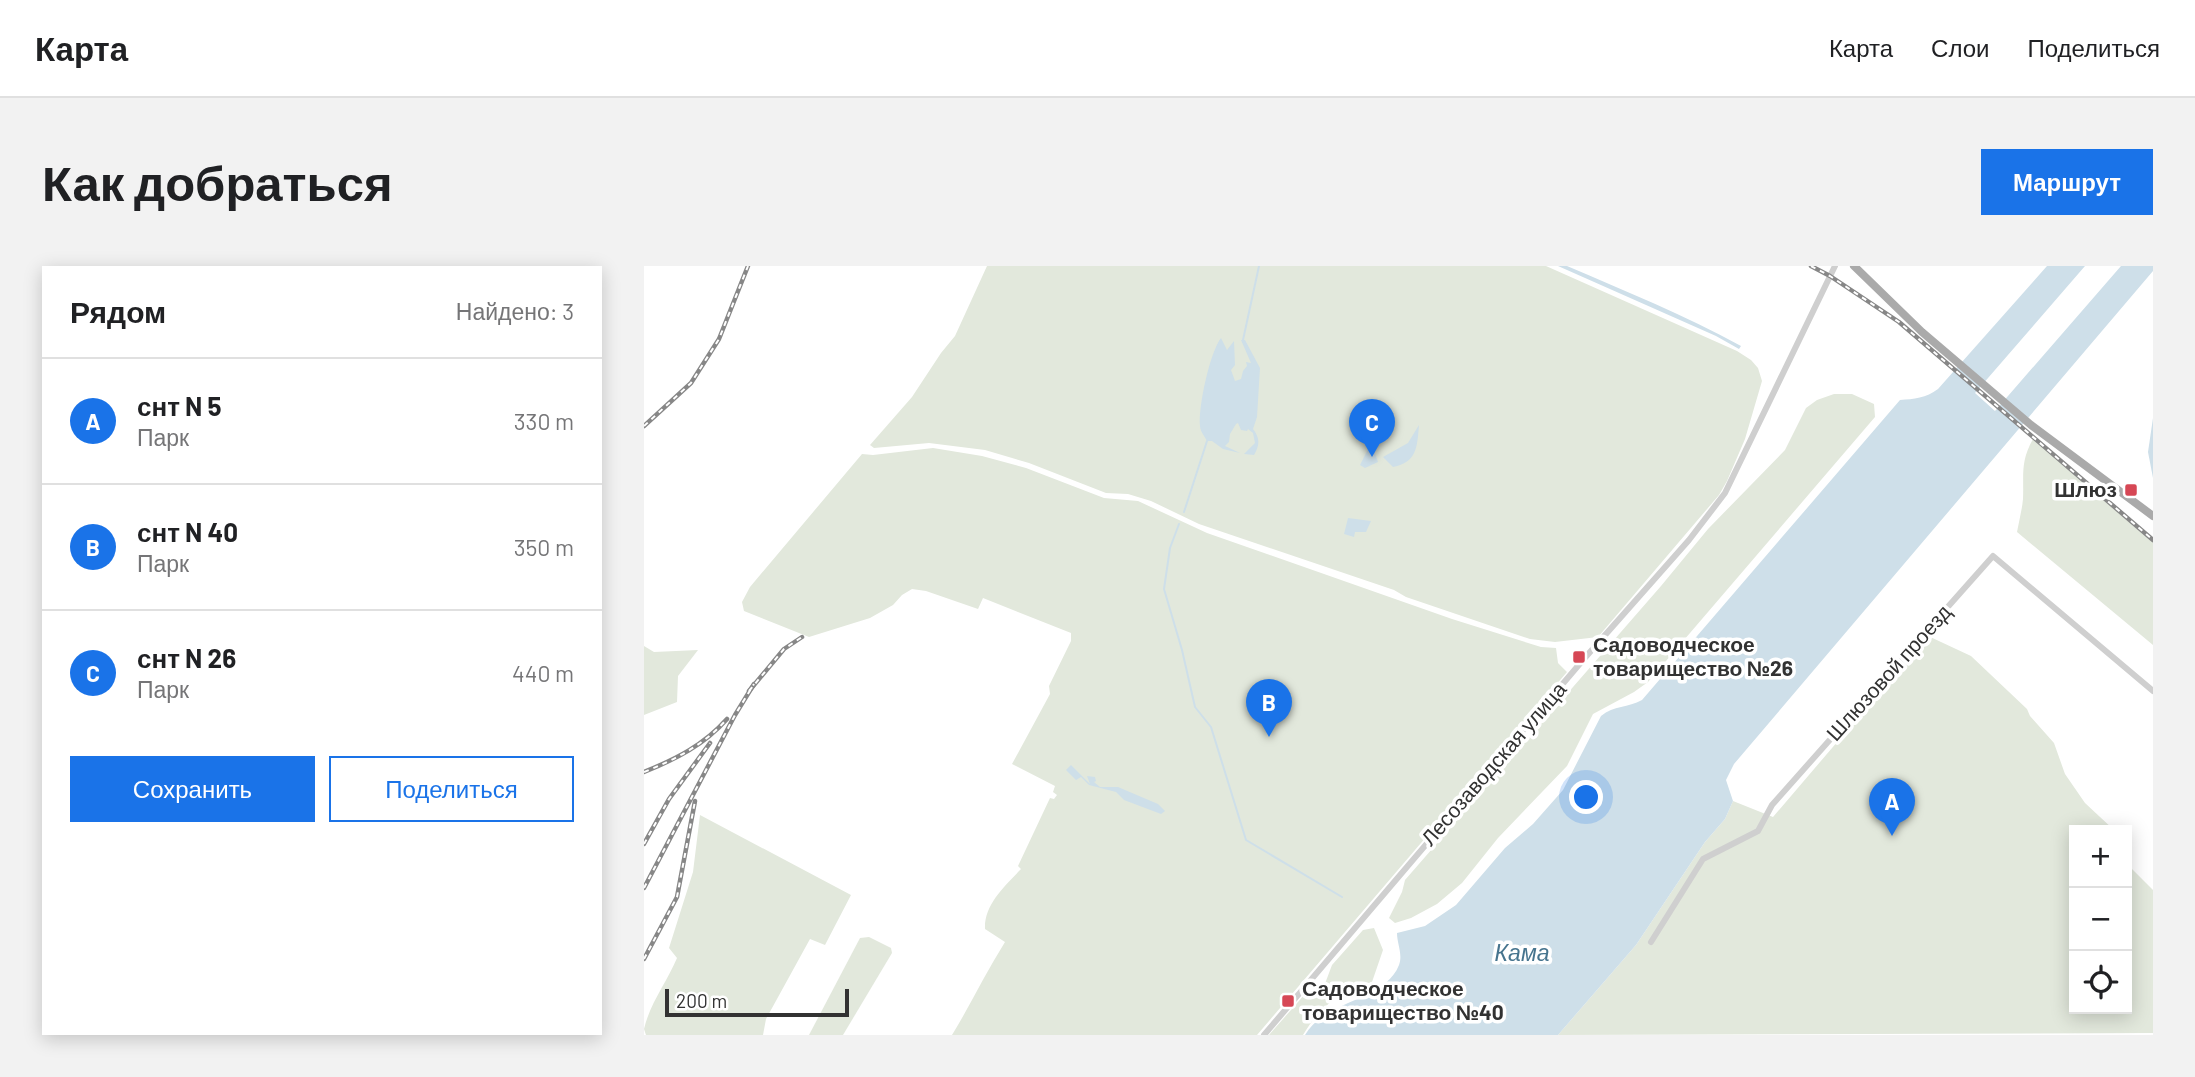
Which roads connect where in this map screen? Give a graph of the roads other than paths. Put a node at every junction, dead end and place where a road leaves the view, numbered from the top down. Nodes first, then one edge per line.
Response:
1 (1835, 266) edge
2 (1854, 266) edge
3 (2150, 514) edge
4 (2153, 691) edge
5 (1651, 942) dead end
6 (1264, 1035) edge

1 - 6 street, Лесозаводская улица
2 - 3 main road
4 - 5 street, Шлюзовой проезд

